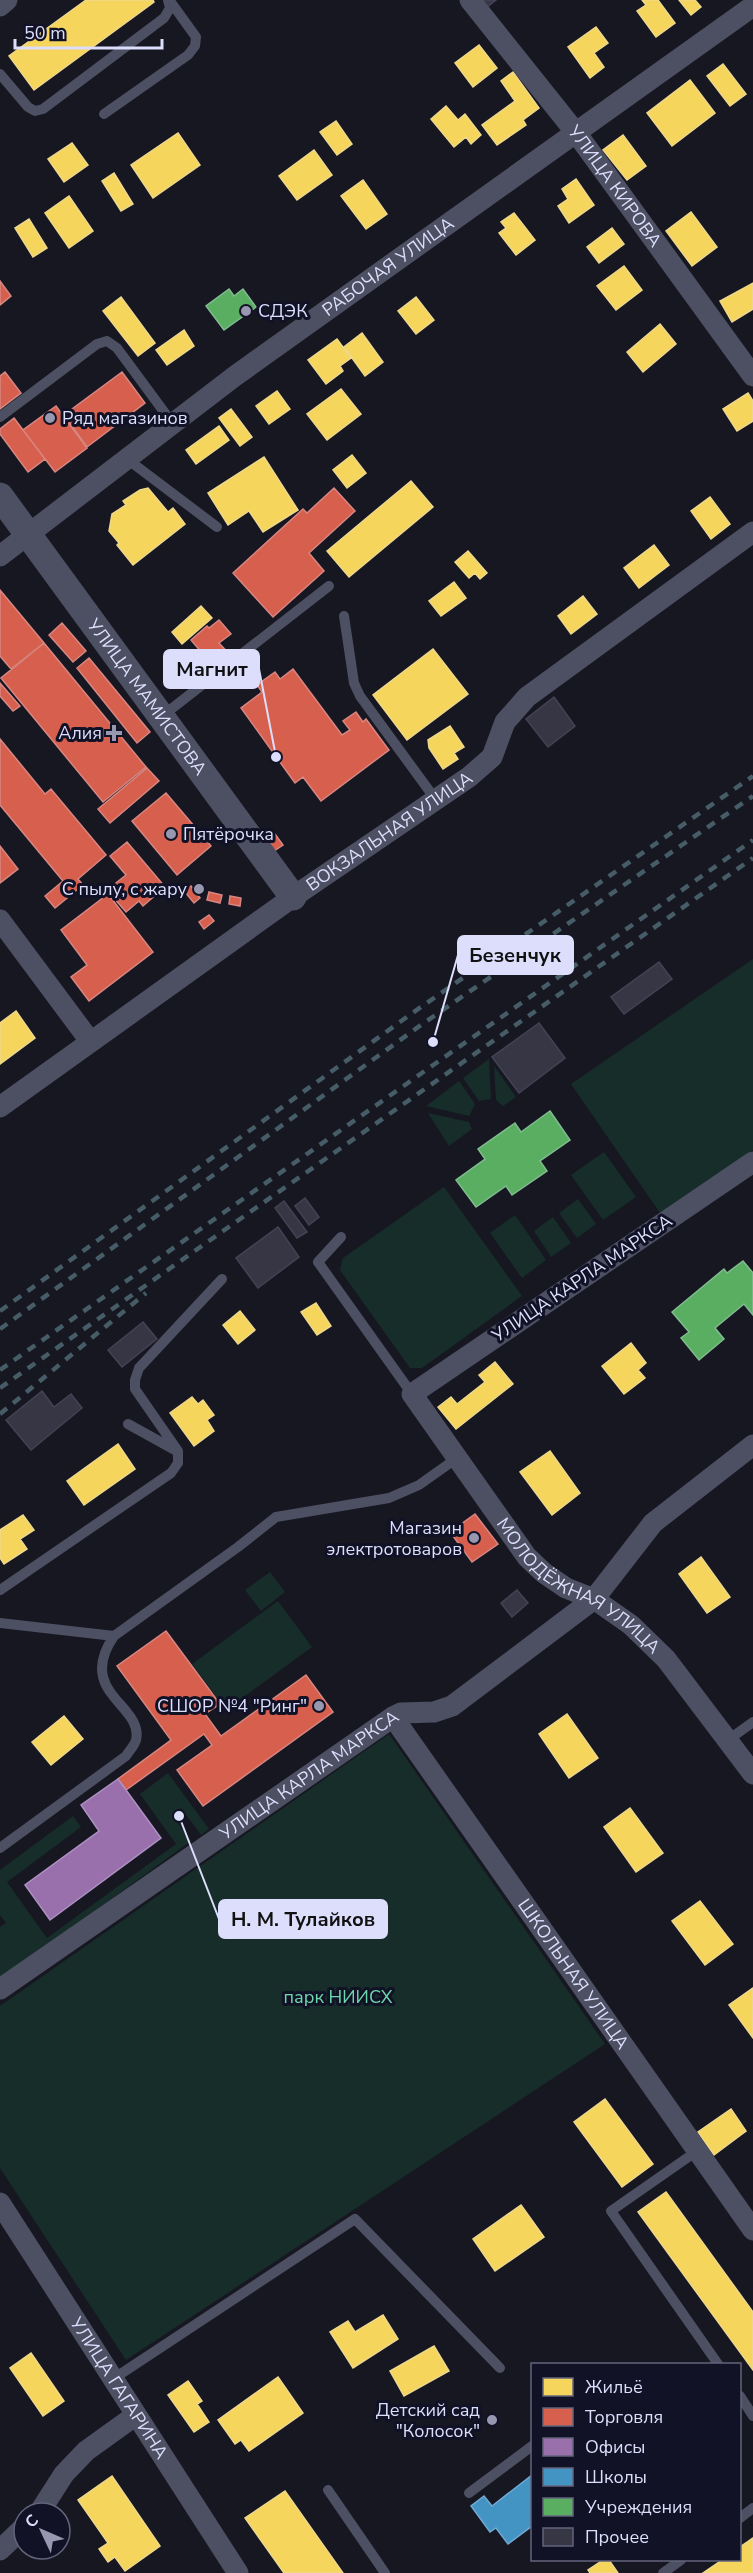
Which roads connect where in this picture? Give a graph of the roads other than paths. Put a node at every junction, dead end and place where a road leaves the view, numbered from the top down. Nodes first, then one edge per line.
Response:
1 (7, 0) edge
2 (168, 0) edge
3 (470, 0) edge
4 (0, 6) edge
5 (753, 6) edge
6 (0, 74) edge
7 (104, 114) dead end
8 (577, 134) junction
9 (753, 376) edge
10 (0, 417) edge
11 (173, 424) junction
12 (127, 459) junction
13 (0, 496) edge
14 (217, 527) dead end
15 (753, 531) edge
16 (28, 535) junction
17 (0, 556) edge
18 (329, 586) dead end
19 (344, 616) dead end
20 (161, 717) junction
21 (436, 800) junction
22 (293, 897) junction
23 (0, 920) edge
24 (90, 1041) junction
25 (0, 1107) edge
26 (753, 1162) edge
27 (341, 1237) dead end
28 (222, 1279) dead end
29 (412, 1394) junction
30 (128, 1424) dead end
31 (753, 1445) edge
32 (178, 1451) junction
33 (457, 1458) junction
34 (0, 1590) edge
35 (594, 1599) junction
36 (0, 1623) edge
37 (114, 1636) junction
38 (393, 1717) junction
39 (753, 1722) edge
40 (728, 1740) junction
41 (753, 1774) edge
42 (0, 1848) edge
43 (0, 1989) edge
44 (697, 2151) junction
45 (0, 2203) edge
46 (753, 2229) edge
47 (717, 2363) edge
48 (501, 2368) dead end
49 (113, 2379) junction
50 (741, 2398) edge
51 (136, 2415) junction
52 (753, 2416) edge
53 (531, 2447) edge
54 (328, 2490) dead end
55 (469, 2493) dead end
56 (47, 2501) edge
57 (753, 2508) edge
58 (741, 2517) edge
59 (12, 2538) edge
60 (0, 2550) edge
61 (678, 2561) edge
62 (238, 2573) edge
63 (385, 2573) edge
64 (663, 2573) edge

1 - 4 street
2 - 6 lane
2 - 7 lane
3 - 8 street, УЛИЦА КИРОВА
5 - 8 street, РАБОЧАЯ УЛИЦА
8 - 9 street, УЛИЦА КИРОВА
8 - 11 street, РАБОЧАЯ УЛИЦА
10 - 11 lane
11 - 12 street, РАБОЧАЯ УЛИЦА
12 - 14 lane
12 - 16 street, РАБОЧАЯ УЛИЦА
13 - 16 street, УЛИЦА МАМИСТОВА
15 - 21 street, ВОКЗАЛЬНАЯ УЛИЦА
16 - 17 street, РАБОЧАЯ УЛИЦА
16 - 20 street, УЛИЦА МАМИСТОВА
18 - 20 lane
19 - 21 lane
20 - 22 street, УЛИЦА МАМИСТОВА
21 - 22 street, ВОКЗАЛЬНАЯ УЛИЦА
22 - 24 street, ВОКЗАЛЬНАЯ УЛИЦА
23 - 24 street
24 - 25 street, ВОКЗАЛЬНАЯ УЛИЦА
26 - 29 street, УЛИЦА КАРЛА МАРКСА
27 - 29 lane
28 - 32 lane
29 - 33 street, МОЛОДЁЖНАЯ УЛИЦА
30 - 32 lane
31 - 35 street, УЛИЦА КАРЛА МАРКСА
32 - 34 lane
33 - 35 street, МОЛОДЁЖНАЯ УЛИЦА
33 - 37 lane
35 - 38 street, УЛИЦА КАРЛА МАРКСА
35 - 40 street, МОЛОДЁЖНАЯ УЛИЦА
36 - 37 lane
37 - 42 lane
38 - 43 street, УЛИЦА КАРЛА МАРКСА
38 - 44 street, ШКОЛЬНАЯ УЛИЦА
39 - 40 lane
40 - 41 street, МОЛОДЁЖНАЯ УЛИЦА
44 - 46 street, ШКОЛЬНАЯ УЛИЦА
44 - 47 lane
45 - 49 street, УЛИЦА ГАГАРИНА
48 - 49 lane
49 - 51 street, УЛИЦА ГАГАРИНА
50 - 52 lane
51 - 56 street
51 - 62 street, УЛИЦА ГАГАРИНА
53 - 55 lane
54 - 63 lane
57 - 58 lane
59 - 60 street
61 - 64 lane

